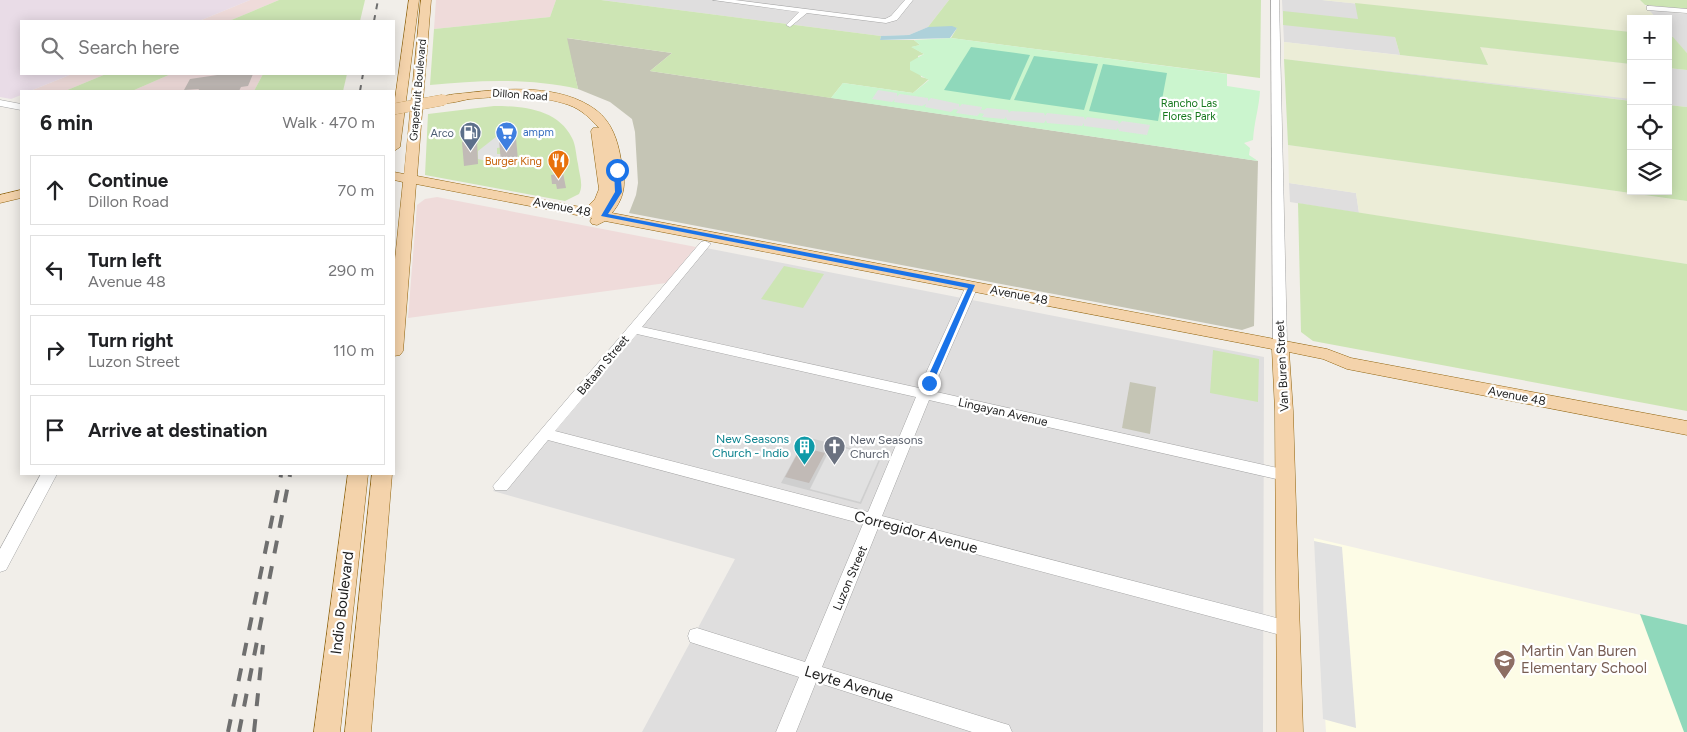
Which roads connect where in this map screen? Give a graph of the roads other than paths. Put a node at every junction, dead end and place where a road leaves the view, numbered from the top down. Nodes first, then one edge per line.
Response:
1 (414, 0) edge
2 (426, 0) edge
3 (717, 0) edge
4 (909, 0) edge
5 (1275, 0) edge
6 (751, 2) edge
7 (1650, 8) dead end
8 (805, 11) junction
9 (1687, 11) edge
10 (790, 25) dead end
11 (0, 103) edge
12 (20, 107) edge
13 (395, 109) edge
14 (395, 139) edge
15 (395, 176) edge
16 (409, 183) junction
17 (395, 184) edge
18 (20, 194) edge
19 (0, 200) edge
20 (592, 218) junction
21 (705, 244) junction
22 (826, 258) junction
23 (970, 291) junction
24 (633, 329) junction
25 (395, 340) edge
26 (1280, 351) junction
27 (924, 394) junction
28 (1687, 428) edge
29 (544, 434) junction
30 (48, 475) edge
31 (358, 475) edge
32 (382, 475) edge
33 (1285, 475) junction
34 (501, 486) dead end
35 (874, 521) junction
36 (0, 565) edge
37 (1288, 629) junction
38 (696, 636) dead end
39 (811, 672) junction
40 (327, 732) edge
41 (358, 732) edge
42 (786, 732) edge
43 (1002, 732) edge
44 (1290, 732) edge

1 - 14 main road, Grapefruit Boulevard
2 - 16 main road, Grapefruit Boulevard
3 - 6 street
4 - 8 street
5 - 26 street, Van Buren Street
6 - 8 street
7 - 9 street
8 - 10 street
11 - 12 street
13 - 20 main road, Dillon Road, bridge
15 - 16 main road, Avenue 48
16 - 17 main road, Avenue 48
16 - 20 main road, Avenue 48
16 - 25 main road
18 - 19 main road
20 - 21 main road, Avenue 48
20 - 22 main road, Avenue 48
21 - 22 main road
21 - 23 main road, Avenue 48
21 - 24 street, Bataan Street
22 - 23 main road, Avenue 48
23 - 26 main road, Avenue 48
23 - 27 street, Luzon Street
24 - 27 street, Lingayan Avenue
24 - 29 street, Bataan Street
26 - 28 main road, Avenue 48
26 - 33 main road, Van Buren Street
27 - 33 street, Lingayan Avenue
27 - 35 street, Luzon Street
29 - 34 street, Bataan Street
29 - 35 street, Corregidor Avenue
30 - 36 street
31 - 40 main road, Indio Boulevard
32 - 41 main road, Indio Boulevard
33 - 37 main road, Van Buren Street
35 - 37 street, Corregidor Avenue
35 - 39 street, Luzon Street
37 - 44 main road, Van Buren Street
38 - 39 street, Leyte Avenue
39 - 42 street, Luzon Street
39 - 43 street, Leyte Avenue

